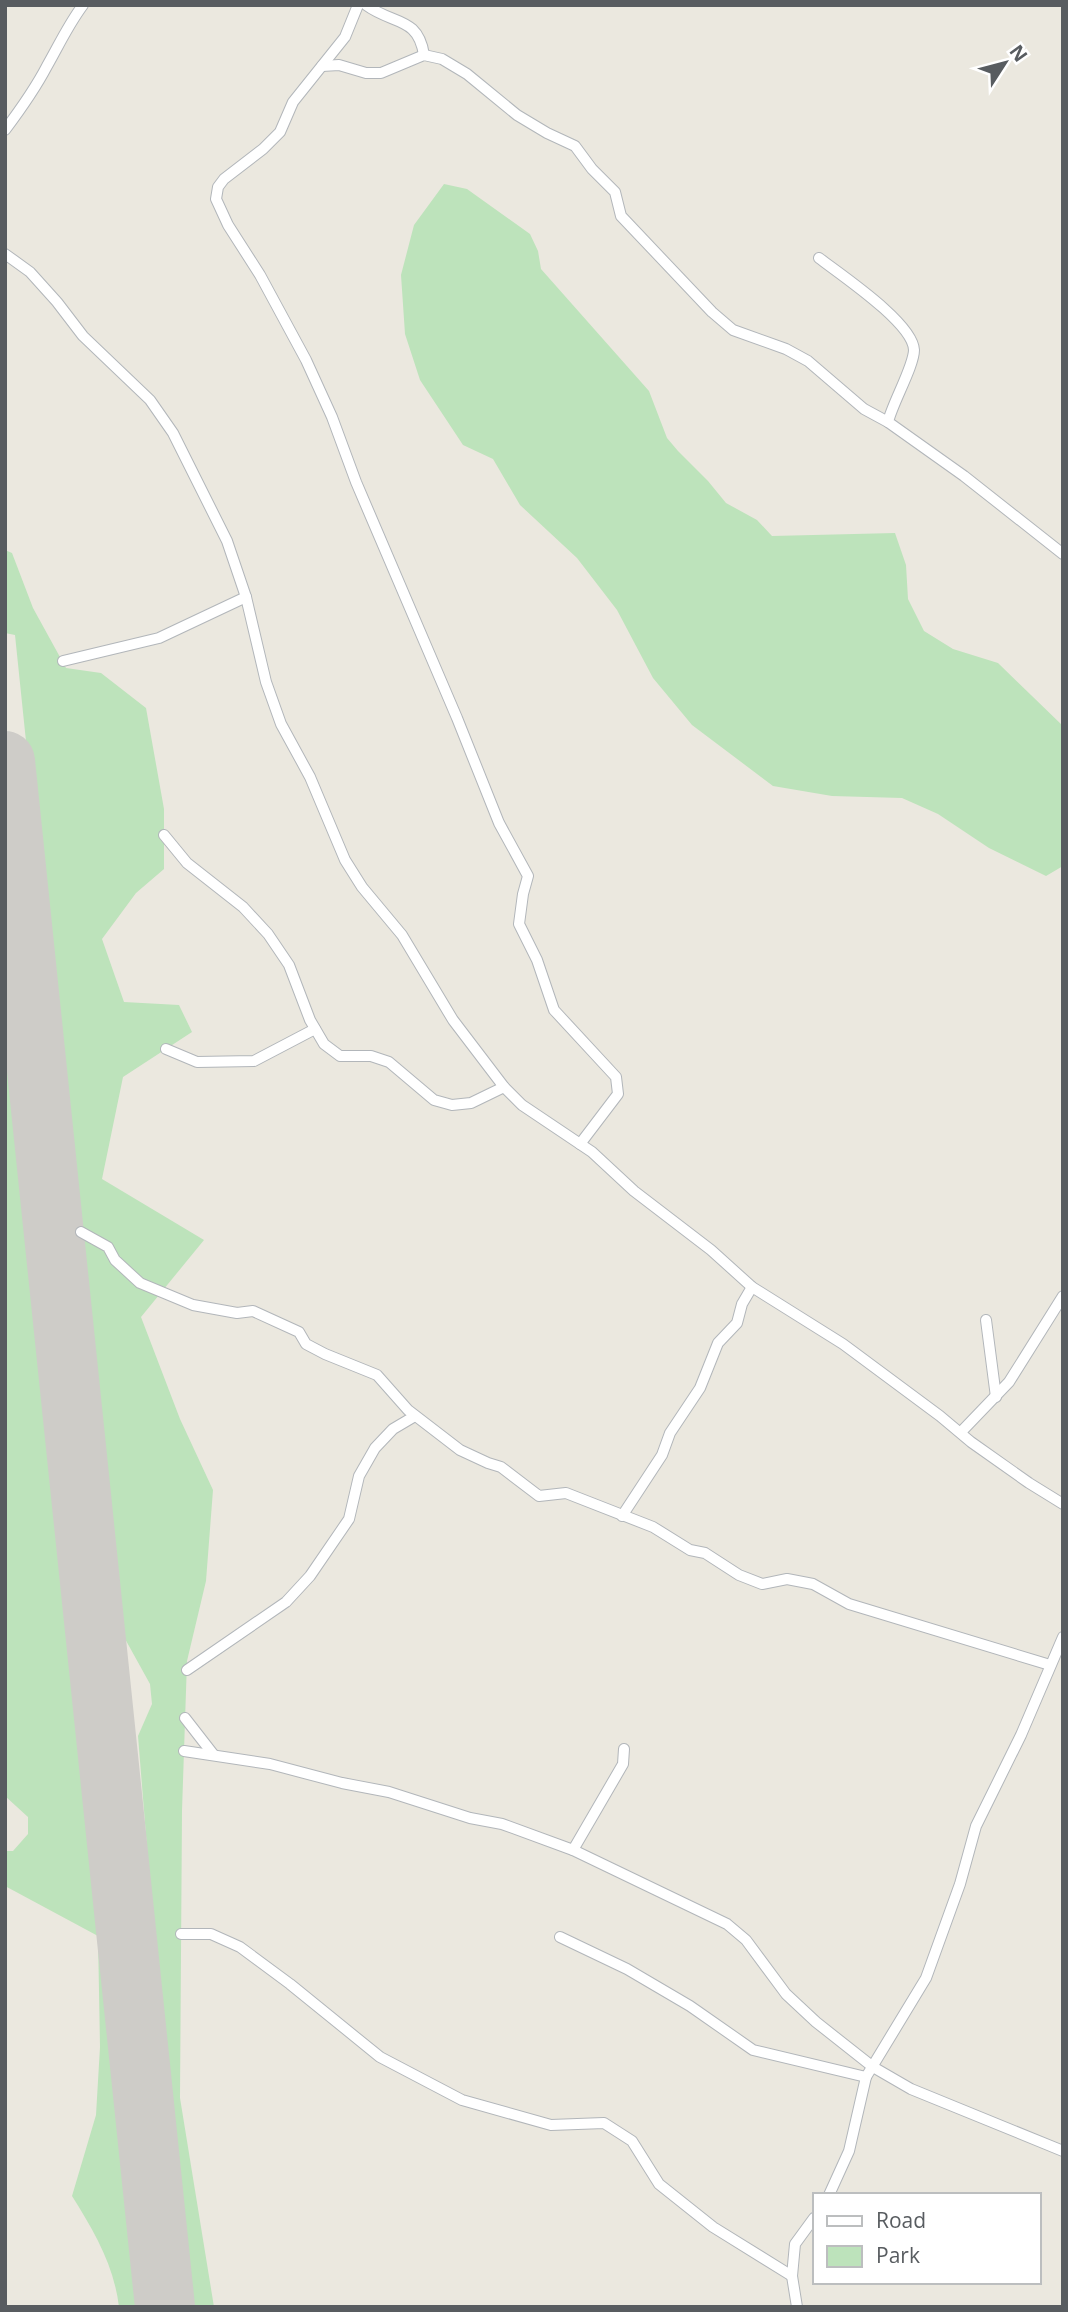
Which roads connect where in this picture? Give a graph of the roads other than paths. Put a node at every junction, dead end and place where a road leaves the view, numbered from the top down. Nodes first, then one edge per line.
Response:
1 (83, 5) edge
2 (358, 5) edge
3 (366, 5) edge
4 (424, 55) junction
5 (322, 66) junction
6 (5, 130) edge
7 (5, 254) edge
8 (819, 258) dead end
9 (888, 422) junction
10 (1063, 554) edge
11 (246, 597) junction
12 (63, 661) dead end
13 (164, 835) dead end
14 (316, 1030) junction
15 (166, 1049) dead end
16 (504, 1087) junction
17 (580, 1144) junction
18 (81, 1232) dead end
19 (752, 1287) junction
20 (1063, 1296) edge
21 (986, 1320) dead end
22 (996, 1397) junction
23 (415, 1416) junction
24 (961, 1432) junction
25 (1063, 1504) edge
26 (622, 1516) junction
27 (1063, 1637) edge
28 (1050, 1665) junction
29 (187, 1670) dead end
30 (185, 1718) dead end
31 (624, 1749) dead end
32 (184, 1751) dead end
33 (213, 1754) junction
34 (573, 1850) junction
35 (181, 1934) dead end
36 (561, 1937) dead end
37 (873, 2067) junction
38 (866, 2077) junction
39 (1063, 2151) edge
40 (830, 2193) edge
41 (813, 2219) edge
42 (792, 2276) junction
43 (797, 2307) edge

1 - 6 street
2 - 5 street
3 - 4 street
4 - 5 street
4 - 9 street
5 - 17 street
7 - 11 street
8 - 9 street
9 - 10 street
11 - 12 street
11 - 16 street
13 - 14 street
14 - 15 street
14 - 16 street
16 - 17 street
17 - 19 street
18 - 23 street
19 - 24 street
19 - 26 street
20 - 22 street
21 - 22 street
22 - 24 street
23 - 26 street
23 - 29 street
24 - 25 street
26 - 28 street
27 - 28 street
28 - 37 street
30 - 33 street
31 - 34 street
32 - 33 street
33 - 34 street
34 - 37 street
35 - 42 street
36 - 38 street
37 - 38 street
37 - 39 street
38 - 40 street
41 - 42 street
42 - 43 street

